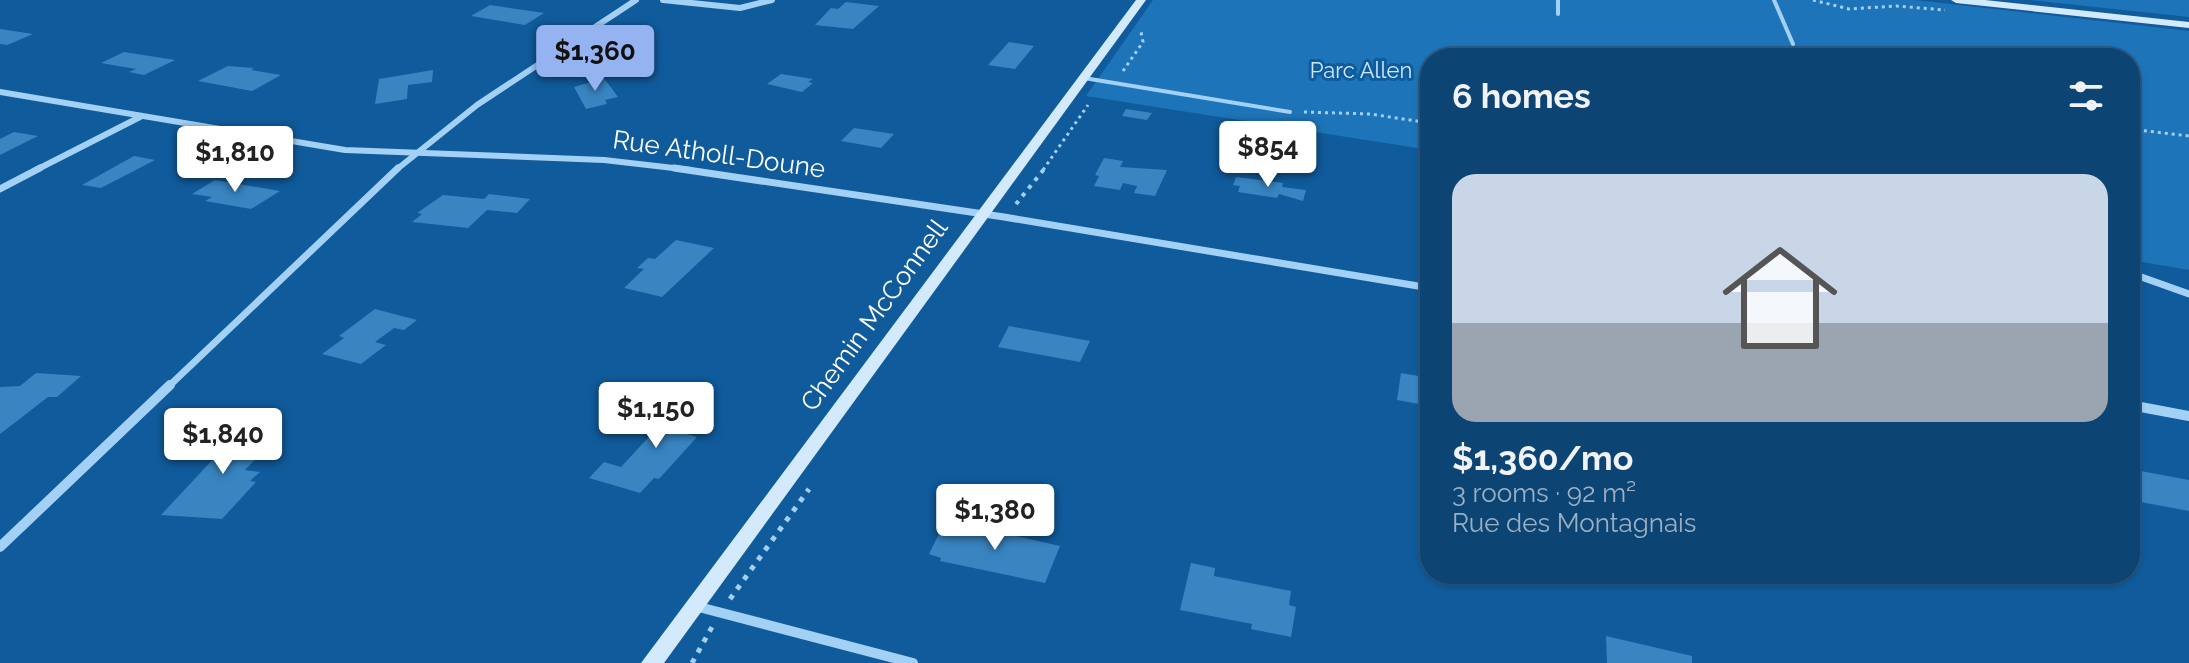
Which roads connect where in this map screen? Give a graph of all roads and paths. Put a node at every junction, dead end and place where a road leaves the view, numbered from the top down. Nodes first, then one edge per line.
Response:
1 (636, 0) edge
2 (663, 0) edge
3 (772, 0) edge
4 (1141, 0) edge
5 (1558, 0) edge
6 (1774, 0) edge
7 (1956, 0) edge
8 (1558, 14) dead end
9 (2189, 25) edge
10 (1142, 27) dead end
11 (1793, 44) joint
12 (1803, 48) edge
13 (1084, 78) junction
14 (1109, 82) junction
15 (0, 92) edge
16 (1290, 112) joint
17 (141, 116) junction
18 (1420, 122) edge
19 (2140, 130) edge
20 (2189, 136) edge
21 (413, 154) junction
22 (0, 189) edge
23 (983, 214) junction
24 (1004, 217) junction
25 (2140, 277) edge
26 (1420, 286) edge
27 (2189, 294) edge
28 (2140, 407) edge
29 (2189, 416) edge
30 (812, 485) dead end
31 (0, 547) edge
32 (694, 606) junction
33 (720, 612) junction
34 (652, 663) edge
35 (692, 663) edge
36 (913, 663) edge

1 - 21 street
2 - 3 street
4 - 13 street, Chemin McConnell
5 - 8 lane
6 - 11 lane
7 - 9 street
10 - 14 path
11 - 12 path
13 - 14 lane
13 - 23 street, Chemin McConnell
14 - 16 lane
14 - 24 path
15 - 17 street, Rue Atholl-Doune
16 - 18 path
17 - 21 street, Rue Atholl-Doune
17 - 22 street
19 - 20 path
21 - 23 street, Rue Atholl-Doune
21 - 31 street
23 - 24 street, Rue Atholl-Doune
23 - 32 street, Chemin McConnell
24 - 26 street, Rue Atholl-Doune
25 - 27 street
28 - 29 street
30 - 33 path
32 - 33 street
32 - 34 street, Chemin McConnell
33 - 35 path
33 - 36 street

